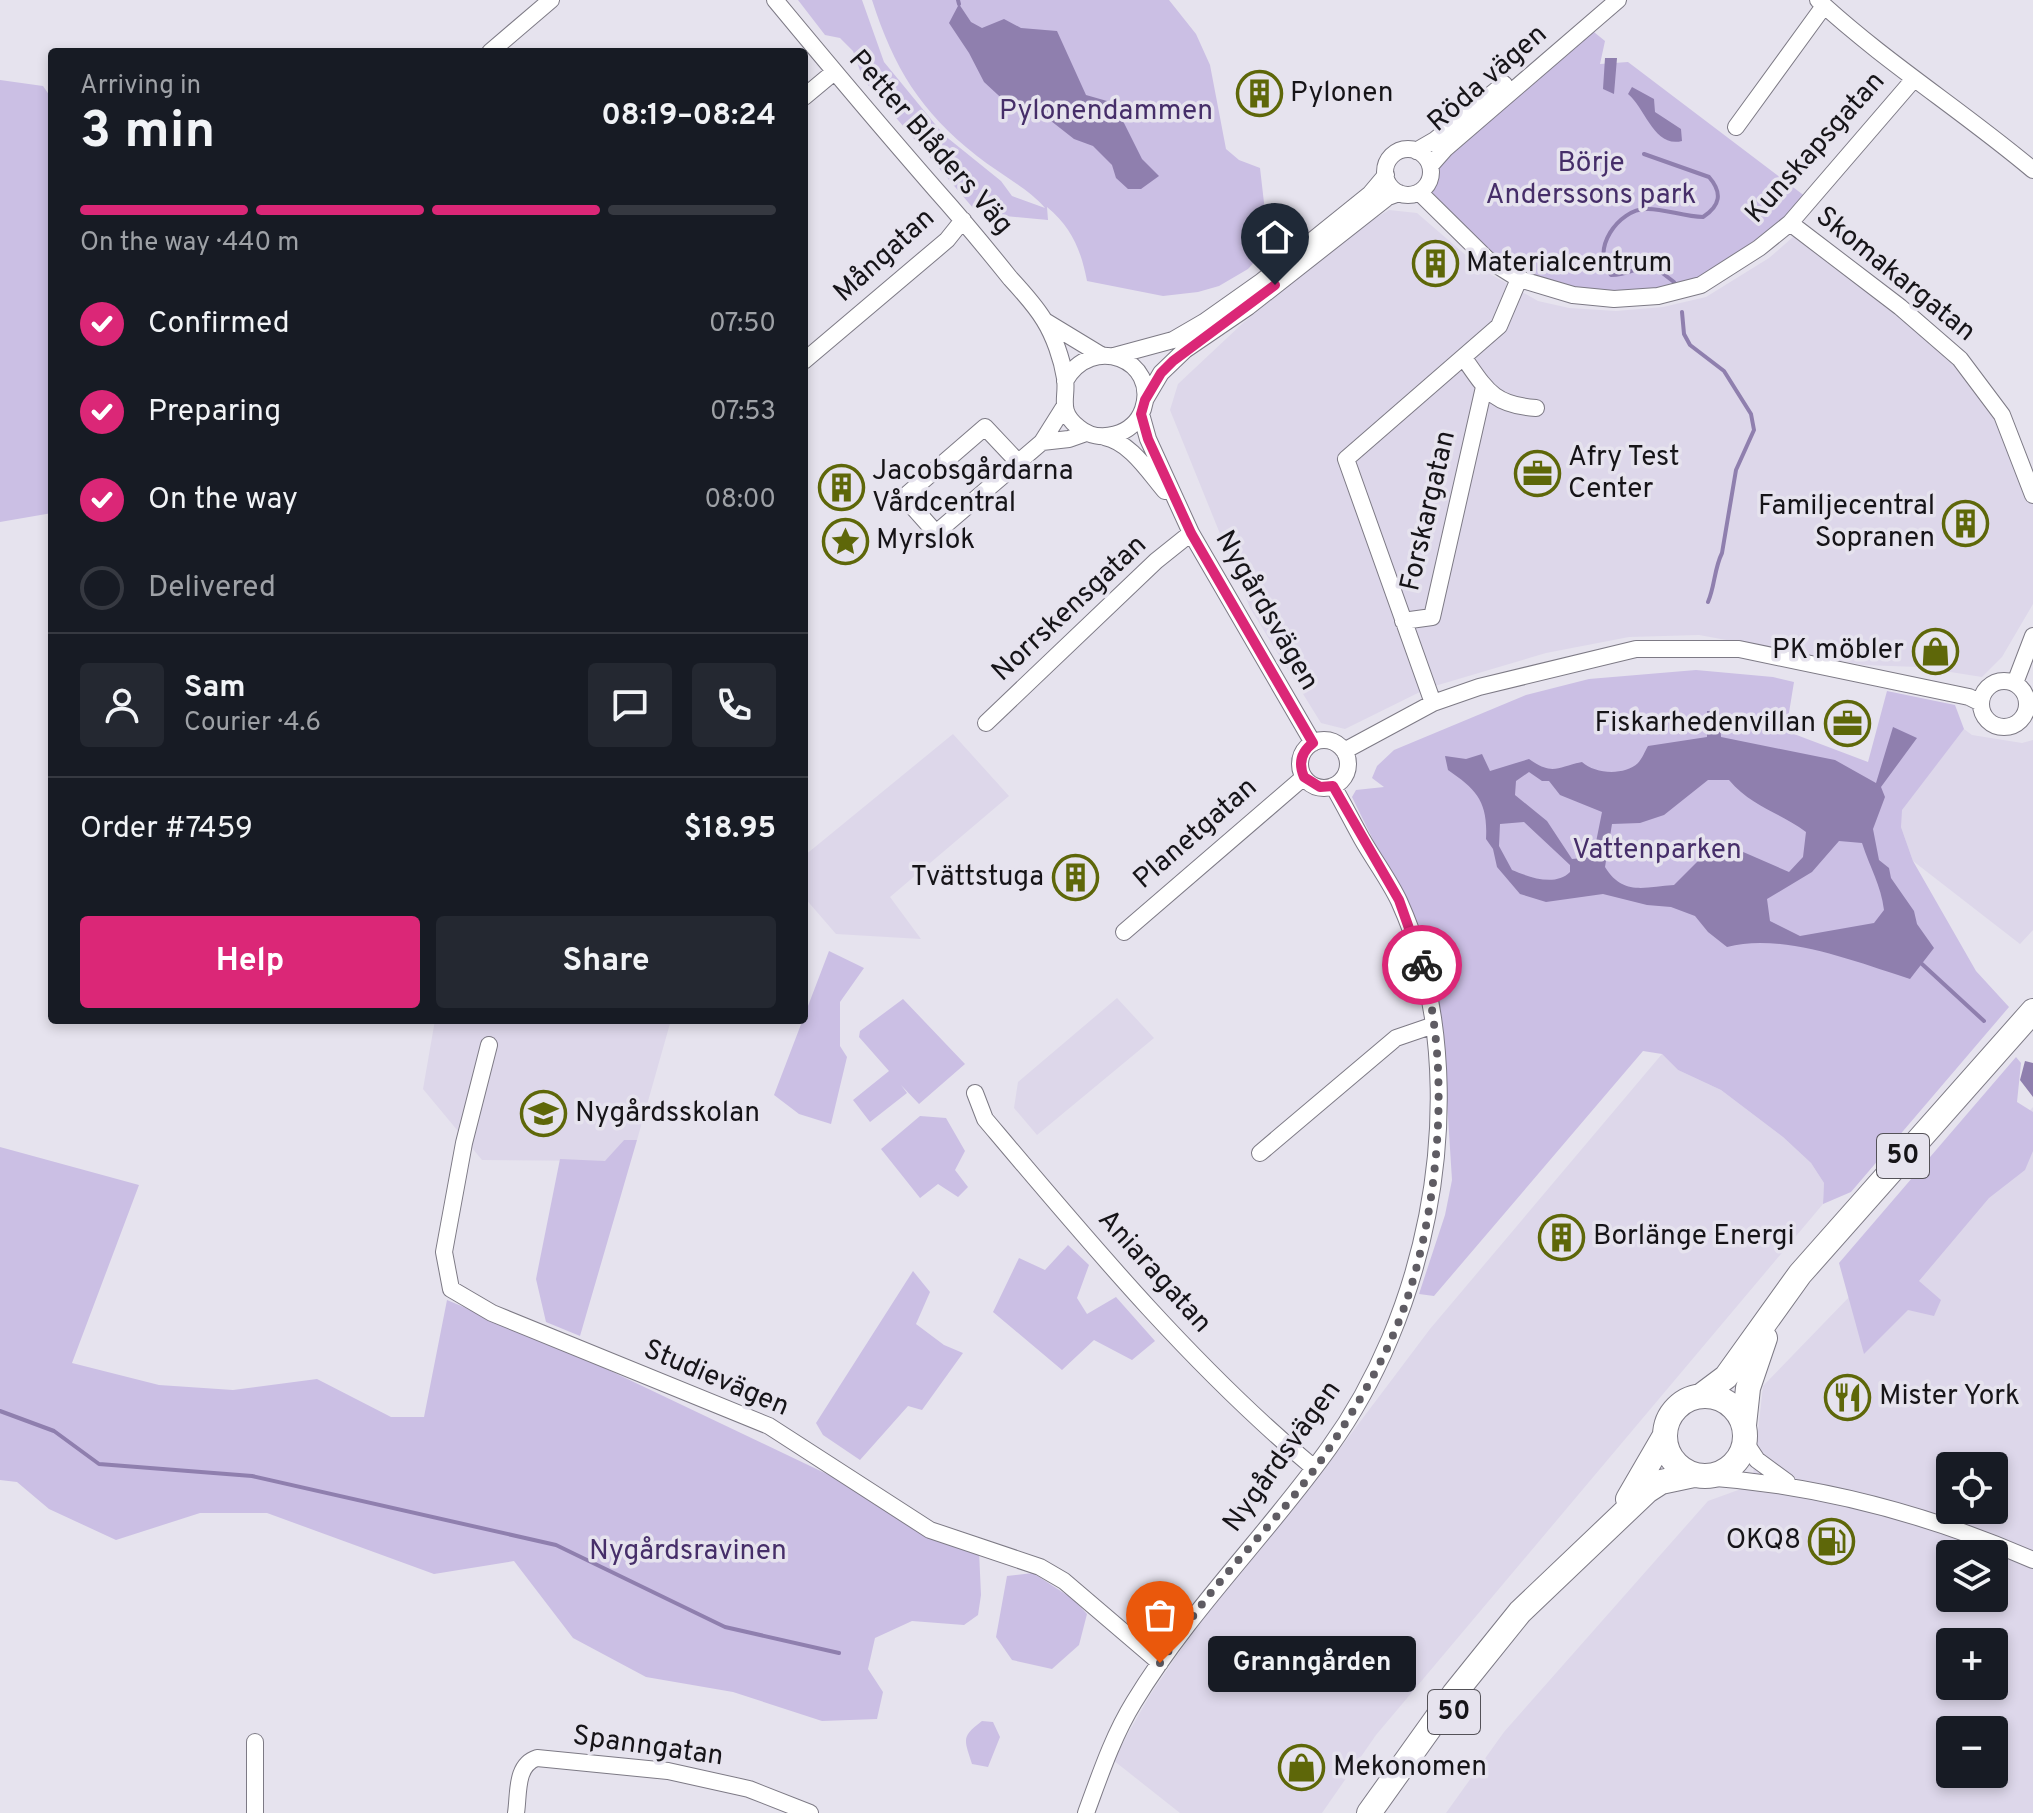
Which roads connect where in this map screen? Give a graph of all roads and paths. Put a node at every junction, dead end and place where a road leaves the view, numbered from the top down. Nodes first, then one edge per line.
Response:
1 (551, 0) edge
2 (775, 0) edge
3 (1608, 0) edge
4 (1618, 0) edge
5 (1821, 3) edge
6 (1595, 16) junction
7 (495, 48) edge
8 (834, 72) junction
9 (1914, 79) junction
10 (808, 94) edge
11 (1736, 127) dead end
12 (1416, 151) junction
13 (1430, 166) junction
14 (2033, 170) edge
15 (1386, 175) junction
16 (1419, 192) junction
17 (1399, 193) junction
18 (963, 220) junction
19 (1790, 223) junction
20 (1519, 279) junction
21 (1045, 321) junction
22 (1107, 355) junction
23 (808, 358) edge
24 (1464, 358) junction
25 (1065, 381) junction
26 (1484, 387) junction
27 (1064, 407) junction
28 (1143, 407) junction
29 (1536, 408) dead end
30 (1086, 433) junction
31 (1104, 437) junction
32 (1042, 442) junction
33 (1018, 462) junction
34 (2033, 495) edge
35 (1176, 504) junction
36 (1191, 533) junction
37 (1403, 621) junction
38 (2033, 636) edge
39 (2015, 683) junction
40 (1433, 703) junction
41 (1981, 703) junction
42 (2030, 703) edge
43 (2027, 721) edge
44 (986, 723) dead end
45 (1313, 743) junction
46 (1344, 751) junction
47 (1304, 777) junction
48 (1333, 786) junction
49 (1124, 932) dead end
50 (2033, 1011) edge
51 (1434, 1025) junction
52 (489, 1045) dead end
53 (975, 1093) dead end
54 (1260, 1153) dead end
55 (1778, 1306) junction
56 (1702, 1395) junction
57 (1745, 1434) junction
58 (1664, 1437) junction
59 (1314, 1468) junction
60 (1700, 1476) junction
61 (1791, 1486) junction
62 (1616, 1518) junction
63 (2033, 1560) edge
64 (1520, 1612) junction
65 (1160, 1663) junction
66 (255, 1742) dead end
67 (255, 1813) edge
68 (516, 1813) edge
69 (810, 1813) edge
70 (1086, 1813) edge
71 (1369, 1813) edge
72 (1389, 1813) edge

1 - 7 street
2 - 8 street, Petter Blåders Väg
3 - 6 street, Röda vägen
4 - 6 street, Röda vägen
5 - 9 street
5 - 11 street
6 - 12 street, Röda vägen
6 - 13 street, Röda vägen
8 - 10 street
8 - 18 street, Petter Blåders Väg
9 - 14 street
9 - 19 street, Kunskapsgatan
12 - 13 street
12 - 15 street
13 - 16 street
15 - 17 street
15 - 22 street
16 - 17 street
16 - 20 street, Kunskapsgatan
17 - 28 street
18 - 21 street, Petter Blåders Väg
18 - 23 street, Mångatan
19 - 20 street, Kunskapsgatan
19 - 34 street, Skomakargatan
20 - 24 street, Forskargatan
21 - 22 street, Petter Blåders Väg
21 - 25 street, Petter Blåders Väg
22 - 25 street
22 - 28 street
24 - 26 street
24 - 37 street, Forskargatan
25 - 27 street
26 - 29 street
26 - 37 street, Forskargatan
27 - 30 street
27 - 32 street
28 - 31 street
28 - 35 street, Nygårdsvägen
30 - 31 street
30 - 32 street
31 - 35 street, Nygårdsvägen
32 - 33 street
33 - 33 street
35 - 36 street, Nygårdsvägen
36 - 44 street, Norrskensgatan
36 - 45 street, Nygårdsvägen
37 - 40 street, Forskargatan
38 - 39 street
39 - 41 street
39 - 42 street
40 - 41 street
40 - 46 street
41 - 43 street
42 - 43 street
45 - 46 street
45 - 47 street
46 - 48 street
47 - 48 street
47 - 49 street, Planetgatan
48 - 51 street, Nygårdsvägen
50 - 55 highway, 50
51 - 54 street
51 - 59 street, Nygårdsvägen
52 - 65 street, Studievägen
53 - 59 street, Aniaragatan
55 - 56 highway, 50
55 - 57 highway, 50
56 - 57 highway
56 - 58 highway
57 - 60 highway
57 - 61 street
58 - 60 highway
58 - 62 highway, 50
59 - 65 street, Nygårdsvägen
60 - 61 street
60 - 62 highway, 50
61 - 63 street
62 - 64 highway, 50
64 - 71 highway, 50
64 - 72 highway, 50
65 - 70 street, Nygårdsvägen
66 - 67 street
68 - 69 street, Spanngatan

